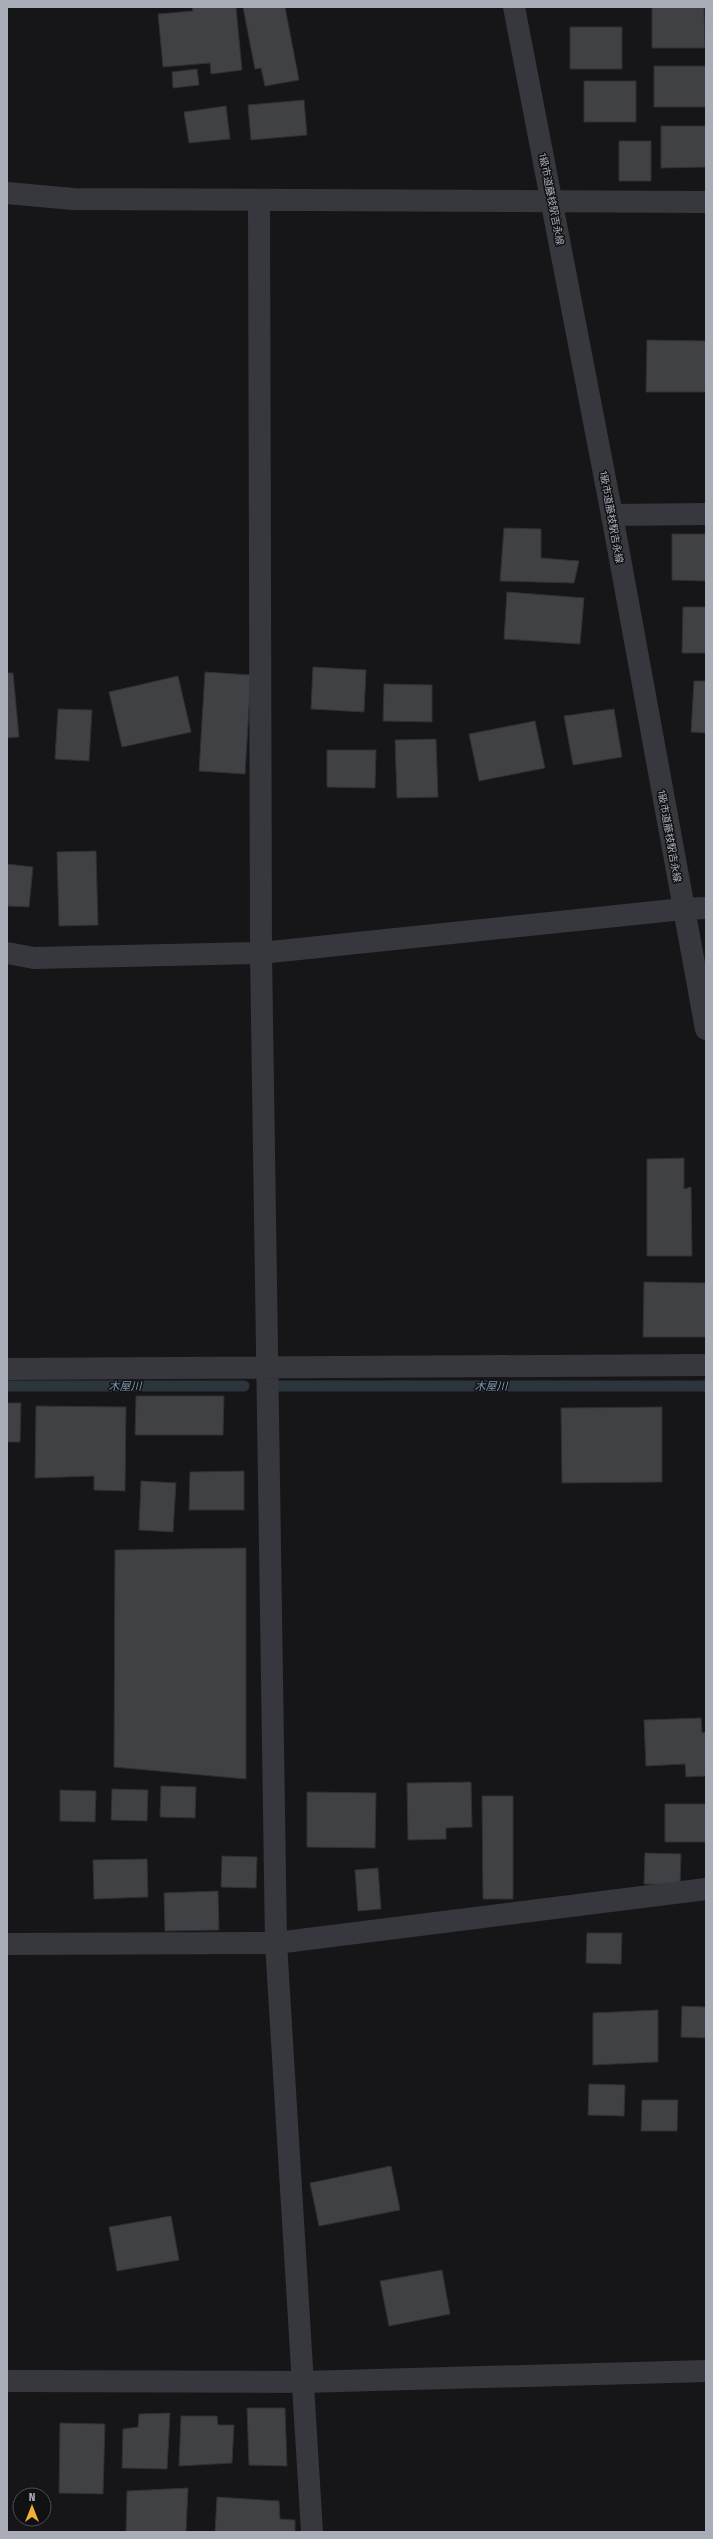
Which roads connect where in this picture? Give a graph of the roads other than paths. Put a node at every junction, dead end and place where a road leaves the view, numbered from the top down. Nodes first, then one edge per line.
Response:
1 (514, 7) edge
2 (7, 193) edge
3 (259, 202) junction
4 (552, 202) junction
5 (706, 202) edge
6 (706, 514) edge
7 (612, 515) junction
8 (706, 908) edge
9 (682, 909) junction
10 (7, 953) edge
11 (261, 953) junction
12 (706, 1029) edge
13 (706, 1365) edge
14 (7, 1369) edge
15 (266, 1369) junction
16 (706, 1889) edge
17 (276, 1943) junction
18 (7, 1944) edge
19 (706, 2370) edge
20 (7, 2381) edge
21 (304, 2382) junction
22 (312, 2532) edge

1 - 4 street, 1級市道藤枝駅吉永線
2 - 3 street
3 - 4 street
3 - 11 street
4 - 5 street
4 - 7 street, 1級市道藤枝駅吉永線
6 - 7 street
7 - 9 street, 1級市道藤枝駅吉永線
8 - 9 street
9 - 11 street
9 - 12 street, 1級市道藤枝駅吉永線
10 - 11 street
11 - 15 street
13 - 15 street
14 - 15 street
15 - 17 street
16 - 17 street
17 - 18 street
17 - 21 street
19 - 21 street
20 - 21 street
21 - 22 street

